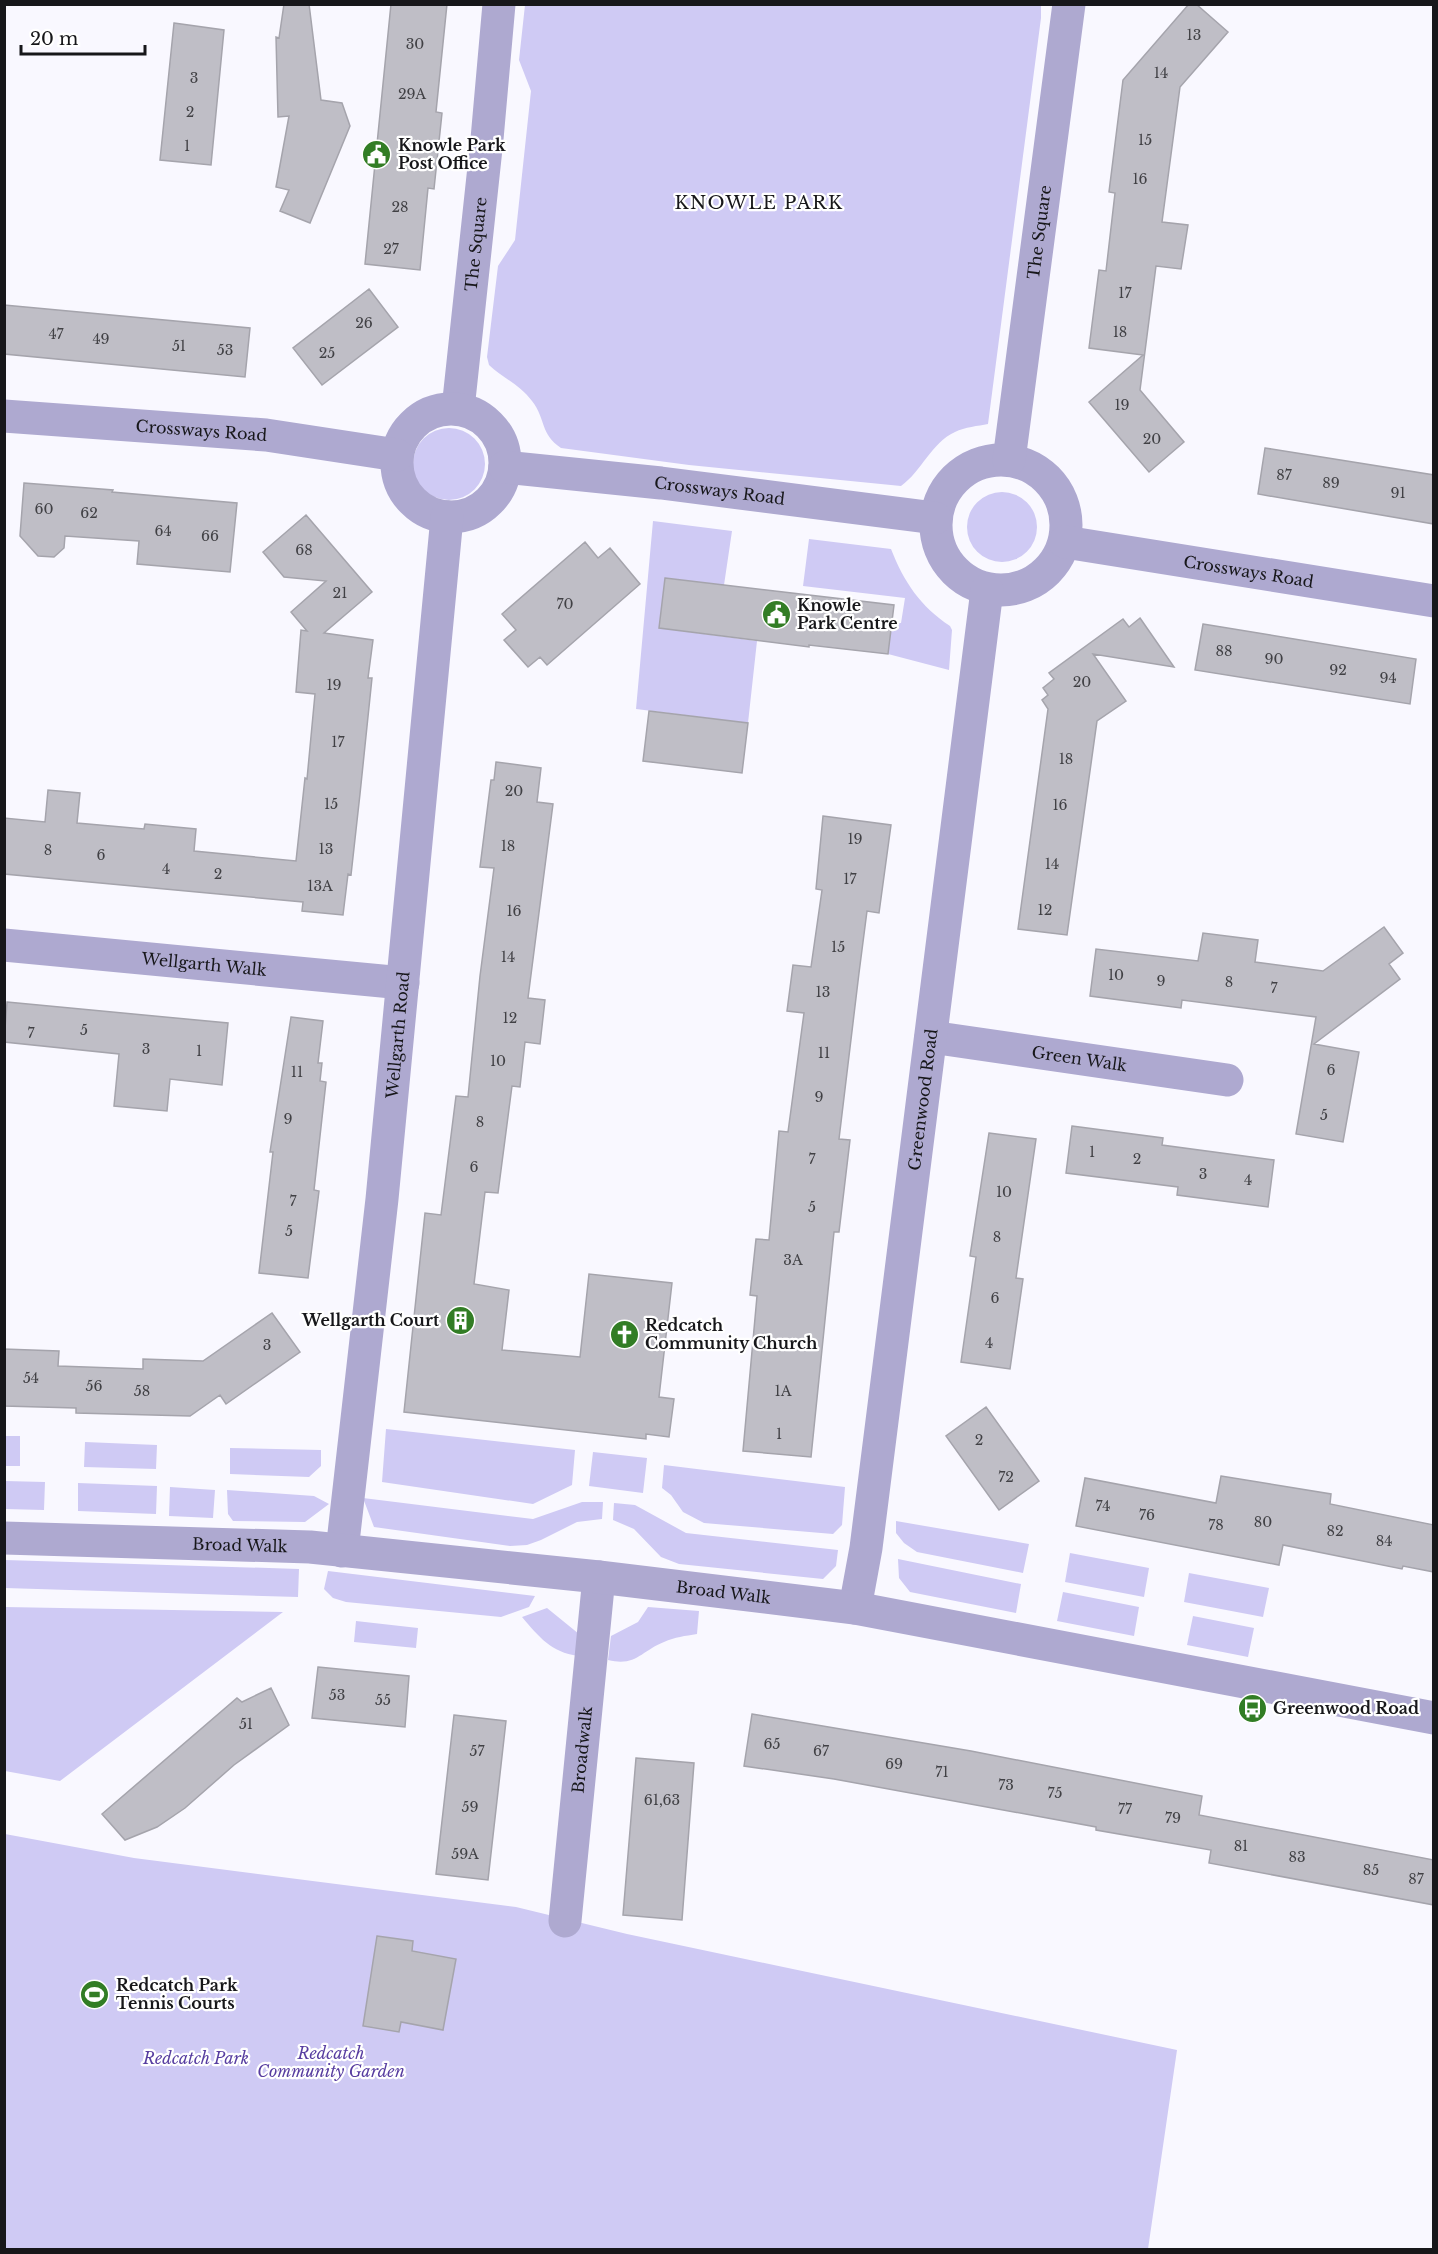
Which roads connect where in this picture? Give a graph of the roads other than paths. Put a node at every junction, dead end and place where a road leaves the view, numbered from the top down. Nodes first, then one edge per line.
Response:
1 (500, 4) edge
2 (1069, 4) edge
3 (458, 409) junction
4 (4, 416) edge
5 (397, 455) junction
6 (1009, 460) junction
7 (505, 467) junction
8 (447, 517) junction
9 (935, 518) junction
10 (1065, 542) junction
11 (987, 590) junction
12 (1434, 601) edge
13 (4, 945) edge
14 (403, 983) junction
15 (931, 1037) junction
16 (1227, 1080) dead end
17 (4, 1538) edge
18 (342, 1551) junction
19 (599, 1577) junction
20 (855, 1608) junction
21 (1434, 1718) edge
22 (565, 1921) dead end

1 - 3 street, The Square
2 - 6 street, The Square
3 - 5 street
3 - 7 street
4 - 5 street, Crossways Road
5 - 8 street
6 - 9 street
6 - 10 street
7 - 8 street
7 - 9 street, Crossways Road
8 - 14 street, Wellgarth Road
9 - 11 street
10 - 11 street
10 - 12 street, Crossways Road
11 - 15 street, Greenwood Road
13 - 14 street, Wellgarth Walk
14 - 18 street, Wellgarth Road
15 - 16 street, Green Walk
15 - 20 street, Greenwood Road
17 - 18 street, Broad Walk
18 - 19 street, Broad Walk
19 - 20 street, Broad Walk
19 - 22 street, Broadwalk
20 - 21 street, Broad Walk

